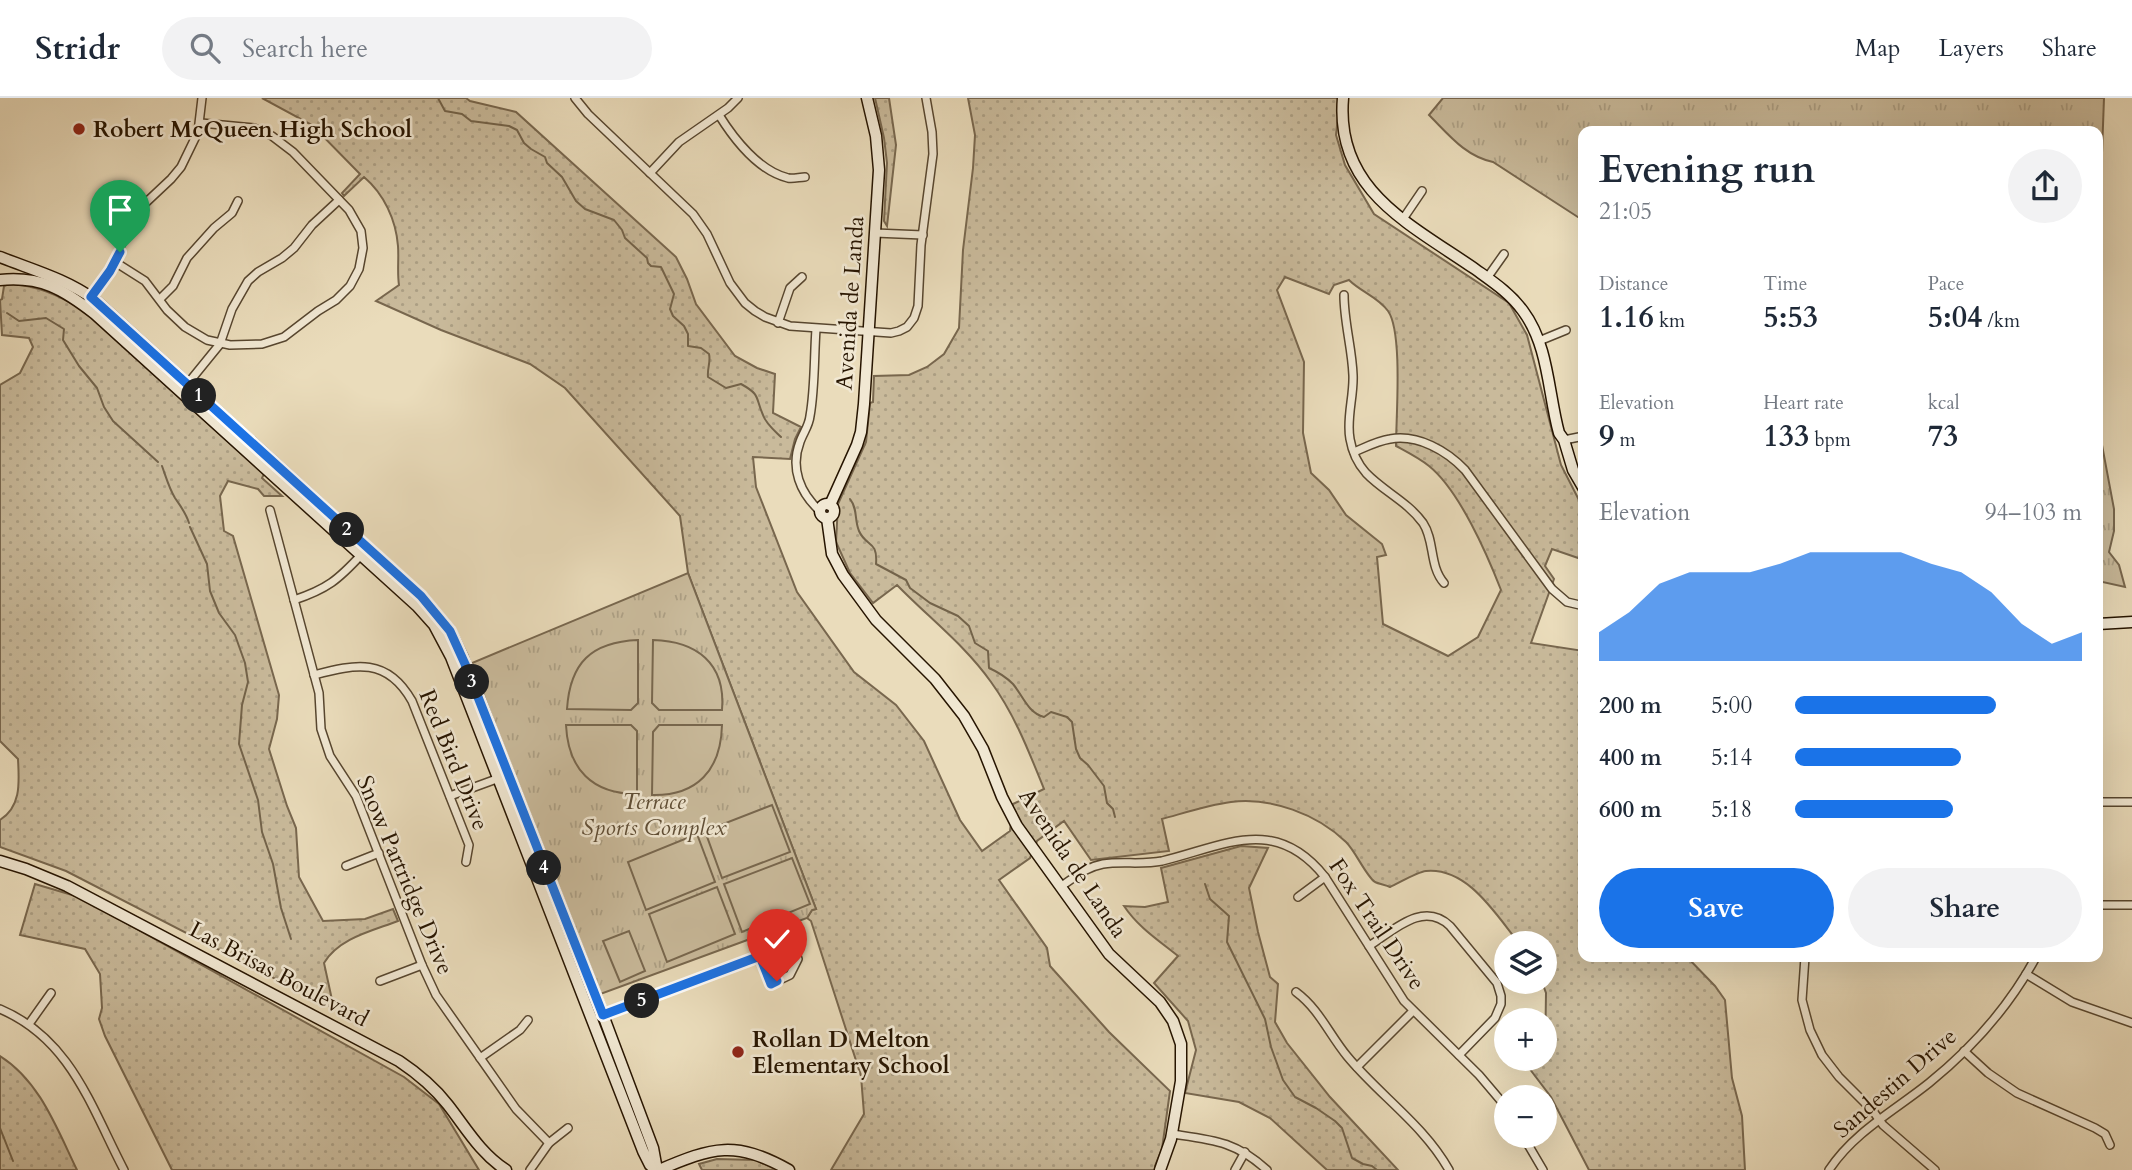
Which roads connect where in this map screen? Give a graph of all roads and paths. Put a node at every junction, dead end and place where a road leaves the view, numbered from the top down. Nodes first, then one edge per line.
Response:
1 (202, 98) edge
2 (575, 98) edge
3 (738, 98) edge
4 (867, 98) edge
5 (926, 98) edge
6 (1343, 98) edge
7 (1348, 98) edge
8 (719, 115) junction
9 (201, 123) junction
10 (650, 173) junction
11 (805, 177) dead end
12 (1422, 191) dead end
13 (339, 200) junction
14 (238, 201) dead end
15 (1404, 217) junction
16 (875, 233) junction
17 (923, 235) junction
18 (1504, 254) dead end
19 (0, 257) edge
20 (115, 262) junction
21 (1489, 276) junction
22 (802, 277) dead end
23 (0, 280) edge
24 (1344, 295) dead end
25 (91, 297) junction
26 (160, 299) junction
27 (778, 323) junction
28 (816, 329) junction
29 (1566, 330) dead end
30 (869, 332) junction
31 (1541, 340) junction
32 (220, 344) junction
33 (184, 388) junction
34 (1578, 437) edge
35 (1564, 440) junction
36 (1354, 452) junction
37 (1578, 479) edge
38 (270, 510) dead end
39 (826, 511) junction
40 (364, 552) junction
41 (1444, 583) dead end
42 (294, 600) junction
43 (1578, 605) edge
44 (2132, 622) edge
45 (2103, 624) edge
46 (314, 675) junction
47 (503, 776) junction
48 (450, 796) junction
49 (2103, 802) edge
50 (2132, 802) edge
51 (379, 853) junction
52 (0, 861) edge
53 (466, 862) dead end
54 (346, 866) dead end
55 (1325, 877) junction
56 (1060, 887) junction
57 (1298, 897) dead end
58 (2103, 905) edge
59 (2132, 905) edge
60 (1369, 946) junction
61 (760, 956) junction
62 (1805, 962) edge
63 (2033, 962) edge
64 (422, 965) junction
65 (2025, 974) junction
66 (380, 981) dead end
67 (1296, 992) dead end
68 (51, 993) dead end
69 (0, 1009) edge
70 (1413, 1011) junction
71 (597, 1017) junction
72 (528, 1020) dead end
73 (2132, 1023) edge
74 (29, 1024) junction
75 (1964, 1051) junction
76 (1458, 1055) junction
77 (480, 1058) junction
78 (1357, 1067) junction
79 (1494, 1091) edge
80 (1878, 1118) junction
81 (568, 1128) dead end
82 (1172, 1134) junction
83 (549, 1143) junction
84 (2110, 1145) dead end
85 (1530, 1148) edge
86 (1245, 1152) junction
87 (124, 1170) edge
88 (506, 1170) edge
89 (530, 1170) edge
90 (657, 1170) edge
91 (789, 1170) edge
92 (1160, 1170) edge
93 (1235, 1170) edge
94 (1267, 1170) edge
95 (1449, 1170) edge
96 (1543, 1170) edge
97 (1829, 1170) edge
98 (1935, 1170) edge

1 - 9 street
2 - 10 street
3 - 8 street
4 - 16 street, Avenida de Landa
5 - 17 street
6 - 15 street
7 - 15 street
8 - 10 street
8 - 11 street
9 - 13 street
9 - 20 street
10 - 27 street
12 - 15 street
13 - 32 street
13 - 32 street
14 - 26 street
15 - 21 street
16 - 17 street
16 - 30 street, Avenida de Landa
17 - 30 street
18 - 21 street
19 - 25 street
20 - 25 street
20 - 26 street
21 - 31 street
22 - 27 street
23 - 33 street
24 - 36 street
25 - 33 street
26 - 32 street
27 - 28 street
28 - 30 street
28 - 39 street
29 - 31 street
30 - 39 street, Avenida de Landa
31 - 35 street
32 - 33 street
33 - 40 street
34 - 35 street
35 - 37 street
36 - 41 street
36 - 43 street
38 - 42 street, Snow Partridge Drive
39 - 56 street, Avenida de Landa
40 - 42 street
40 - 47 street
42 - 46 street, Snow Partridge Drive
44 - 45 street
46 - 48 street, Red Bird Drive
46 - 51 street, Snow Partridge Drive
47 - 48 street
47 - 71 street
48 - 53 street, Red Bird Drive
49 - 50 street
51 - 54 street
51 - 64 street, Snow Partridge Drive
52 - 88 street, Las Brisas Boulevard
55 - 56 street, Fox Trail Drive
55 - 57 street
55 - 60 street, Fox Trail Drive
56 - 82 street, Avenida de Landa
58 - 59 street
60 - 70 street, Fox Trail Drive
60 - 76 street
61 - 61 street
61 - 71 street
62 - 80 street
63 - 65 street, Sandestin Drive
64 - 66 street
64 - 77 street, Snow Partridge Drive
65 - 73 street
65 - 75 street, Sandestin Drive
67 - 78 street
68 - 74 street
69 - 74 street
70 - 76 street, Fox Trail Drive
70 - 78 street
71 - 90 street
72 - 77 street
74 - 87 street
75 - 80 street, Sandestin Drive
75 - 84 street
76 - 79 street, Fox Trail Drive
77 - 83 street, Snow Partridge Drive
78 - 95 street
80 - 97 street, Sandestin Drive
80 - 98 street
81 - 83 street
82 - 86 street
82 - 92 street
83 - 89 street
85 - 96 street
86 - 93 street
86 - 94 street
90 - 91 street

